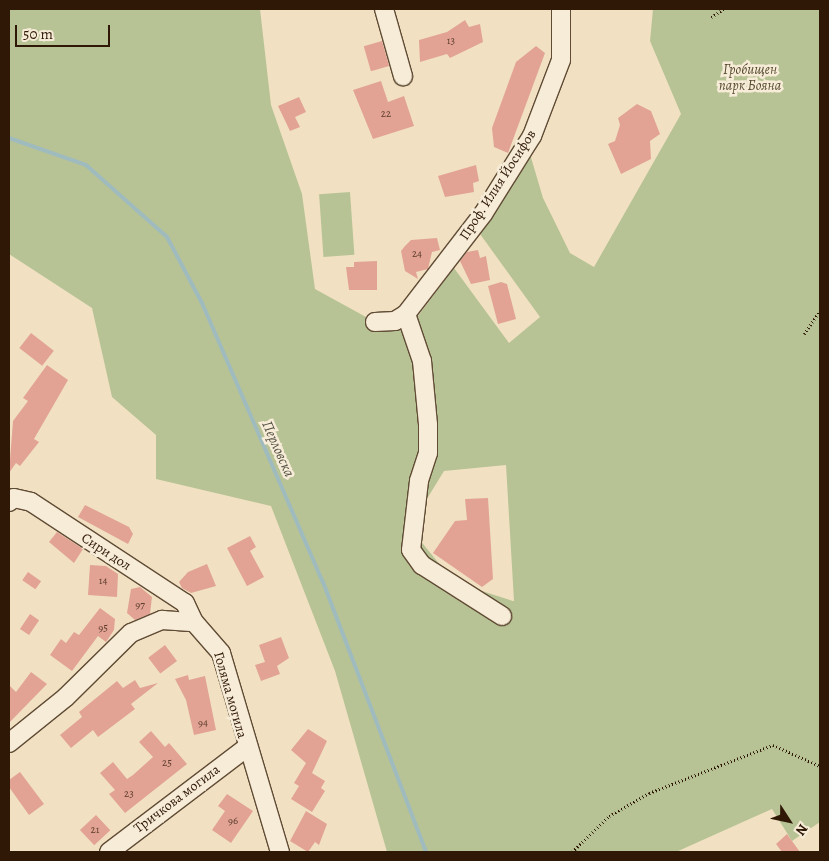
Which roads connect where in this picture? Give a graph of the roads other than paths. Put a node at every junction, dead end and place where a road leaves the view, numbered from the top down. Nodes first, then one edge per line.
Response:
1 (384, 9) edge
2 (561, 9) edge
3 (403, 76) dead end
4 (406, 314) junction
5 (374, 322) dead end
6 (9, 502) edge
7 (502, 616) dead end
8 (194, 622) junction
9 (9, 744) edge
10 (246, 748) junction
11 (134, 832) junction
12 (109, 852) edge
13 (126, 852) edge
14 (280, 852) edge

1 - 3 street
2 - 4 street, Проф. Илия Йосифов
4 - 5 street
4 - 7 street
6 - 8 street, Сири дол
8 - 9 street
8 - 10 street, Голяма могила
10 - 11 street, Тричкова могила
10 - 14 street, Голяма могила
11 - 12 street, Тричкова могила
11 - 13 street

